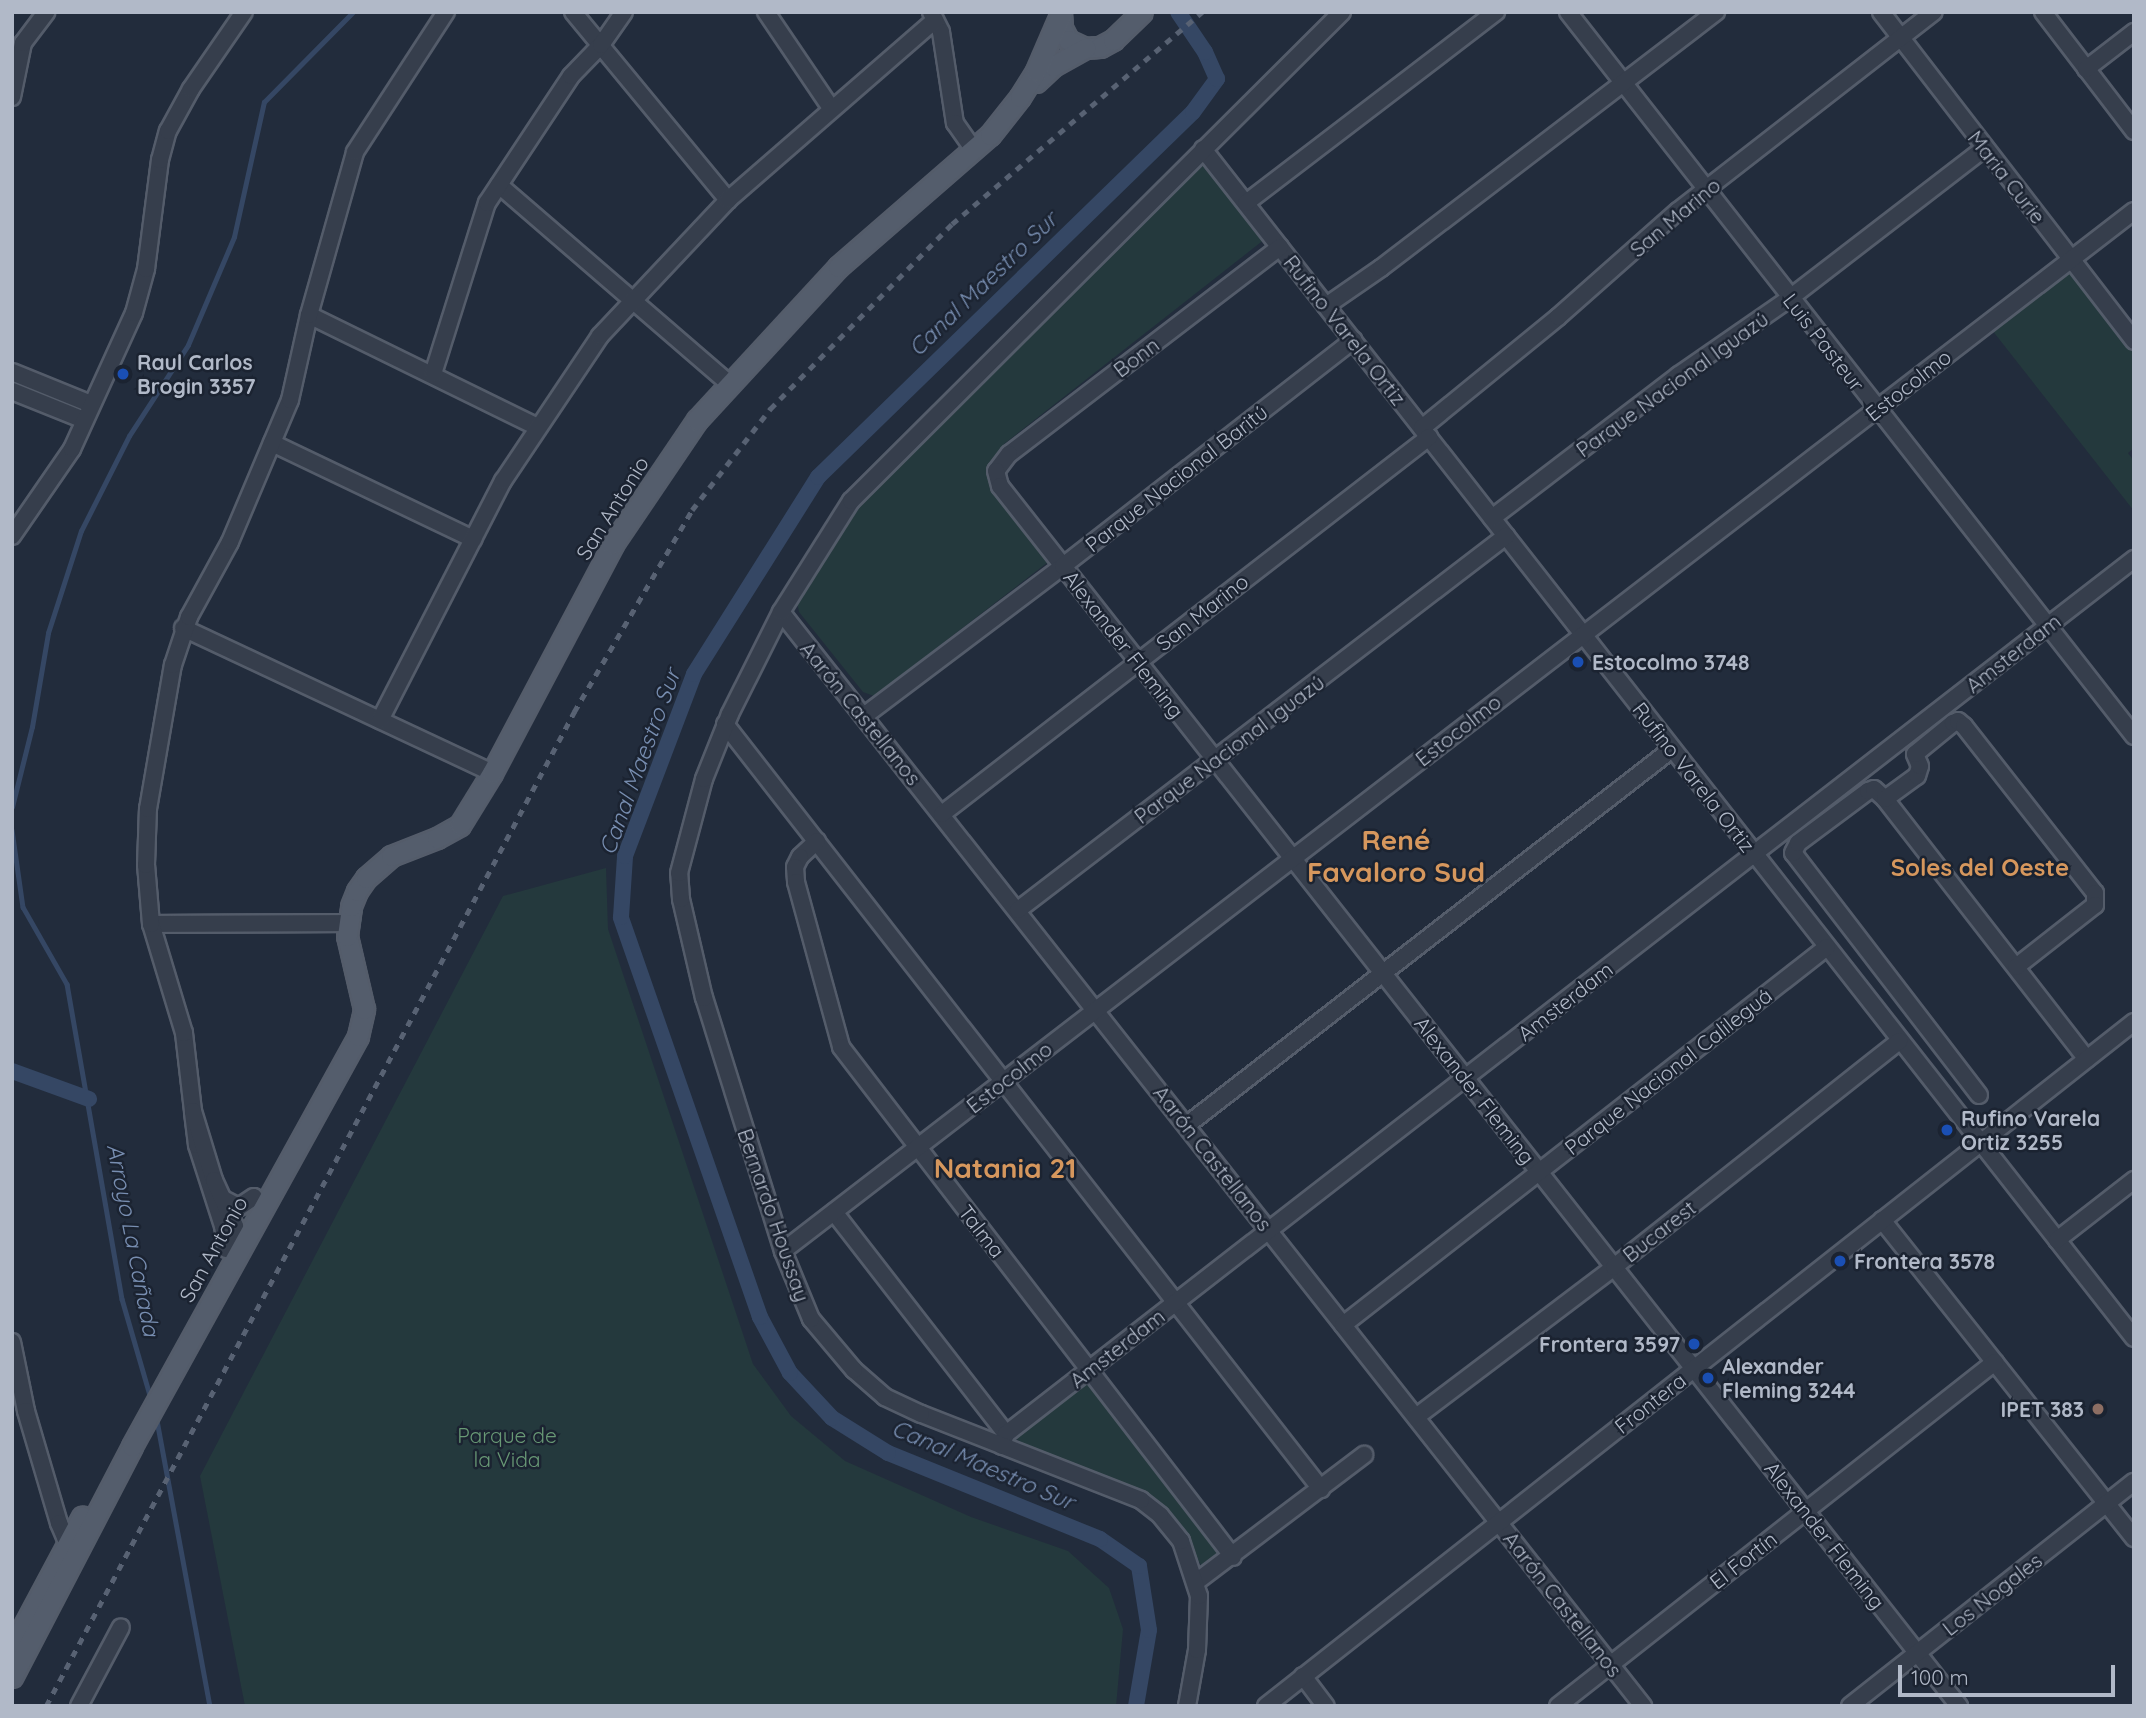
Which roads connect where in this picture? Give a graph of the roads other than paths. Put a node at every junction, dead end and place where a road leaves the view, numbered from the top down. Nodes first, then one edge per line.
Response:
1 (46, 12) edge
2 (244, 12) edge
3 (446, 12) edge
4 (573, 12) edge
5 (624, 12) edge
6 (766, 12) edge
7 (1342, 12) edge
8 (1496, 12) edge
9 (1568, 12) edge
10 (1716, 12) edge
11 (1881, 12) edge
12 (1934, 12) edge
13 (2043, 12) edge
14 (1061, 13) edge
15 (1143, 13) edge
16 (933, 16) edge
17 (2134, 32) edge
18 (1900, 38) junction
19 (18, 41) edge
20 (601, 45) junction
21 (1085, 48) junction
22 (2087, 69) junction
23 (1621, 84) junction
24 (12, 97) edge
25 (1020, 97) junction
26 (831, 108) junction
27 (2134, 131) edge
28 (1985, 148) junction
29 (1203, 149) junction
30 (974, 150) junction
31 (499, 185) junction
32 (1706, 190) junction
33 (728, 200) junction
34 (1246, 203) junction
35 (2134, 211) edge
36 (1280, 247) junction
37 (2071, 259) junction
38 (1790, 298) junction
39 (634, 301) junction
40 (1326, 306) junction
41 (309, 315) junction
42 (1353, 340) junction
43 (2134, 341) edge
44 (12, 372) edge
45 (433, 374) junction
46 (728, 383) junction
47 (12, 391) edge
48 (90, 404) junction
49 (1877, 409) junction
50 (84, 420) junction
51 (538, 427) junction
52 (1425, 432) junction
53 (272, 443) junction
54 (996, 471) joint
55 (1492, 518) junction
56 (12, 536) edge
57 (1506, 536) junction
58 (473, 539) junction
59 (2134, 559) edge
60 (1063, 566) junction
61 (780, 612) junction
62 (2047, 626) junction
63 (183, 628) junction
64 (1583, 634) junction
65 (1138, 662) junction
66 (863, 716) junction
67 (380, 720) junction
68 (726, 724) junction
69 (2134, 736) edge
70 (1672, 749) junction
71 (1214, 759) junction
72 (492, 773) junction
73 (1885, 799) junction
74 (942, 814) junction
75 (817, 841) junction
76 (1754, 854) junction
77 (1292, 858) junction
78 (1017, 910) junction
79 (348, 923) junction
80 (151, 924) junction
81 (1827, 947) junction
82 (2016, 967) junction
83 (1383, 973) junction
84 (358, 990) junction
85 (1096, 1010) junction
86 (2134, 1022) edge
87 (1899, 1041) junction
88 (2087, 1059) junction
89 (1465, 1078) junction
90 (1003, 1082) junction
91 (1979, 1096) dead end
92 (193, 1111) junction
93 (1187, 1125) junction
94 (1980, 1143) junction
95 (918, 1147) junction
96 (1539, 1172) junction
97 (2134, 1180) edge
98 (254, 1197) junction
99 (223, 1199) junction
100 (834, 1212) junction
101 (1882, 1220) junction
102 (236, 1230) junction
103 (1269, 1230) junction
104 (2057, 1240) junction
105 (232, 1250) junction
106 (783, 1251) junction
107 (1614, 1267) junction
108 (1176, 1303) junction
109 (1343, 1325) junction
110 (2132, 1334) edge
111 (12, 1342) edge
112 (1995, 1362) junction
113 (1694, 1368) junction
114 (1089, 1370) junction
115 (166, 1371) junction
116 (19, 1409) edge
117 (1416, 1417) junction
118 (1004, 1440) junction
119 (1364, 1455) dead end
120 (2134, 1482) edge
121 (1321, 1489) junction
122 (2106, 1504) junction
123 (1806, 1511) junction
124 (1499, 1522) junction
125 (2134, 1538) edge
126 (74, 1546) junction
127 (1233, 1557) junction
128 (1196, 1583) junction
129 (121, 1627) dead end
130 (12, 1648) edge
131 (1917, 1652) junction
132 (1611, 1665) junction
133 (1303, 1676) junction
134 (12, 1677) edge
135 (79, 1706) edge
136 (1187, 1706) edge
137 (1266, 1706) edge
138 (1326, 1706) edge
139 (1558, 1706) edge
140 (1643, 1706) edge
141 (1850, 1706) edge
142 (1959, 1706) edge

1 - 19 street
2 - 48 street
3 - 41 street
4 - 20 street
5 - 20 street
6 - 26 street
7 - 29 street, Bernardo Houssay
8 - 34 street
9 - 23 street, Luis Pasteur
10 - 23 street
11 - 18 street, Maria Curie
12 - 18 street, San Marino
13 - 22 street
14 - 21 main road
14 - 25 main road, San Antonio
15 - 21 main road, San Antonio
16 - 26 street
16 - 30 street
17 - 22 street
18 - 28 street, Maria Curie
18 - 32 street, San Marino
19 - 24 street
20 - 31 street
20 - 33 street
21 - 25 main road, San Antonio
22 - 27 street
23 - 32 street, Luis Pasteur
23 - 40 street
25 - 30 main road, San Antonio
26 - 33 street
28 - 37 street, Maria Curie
28 - 38 street, Parque Nacional Iguazú
29 - 34 street, Rufino Varela Ortiz
29 - 61 street, Bernardo Houssay
30 - 46 main road, San Antonio
31 - 39 street
31 - 45 street
32 - 38 street, Luis Pasteur
32 - 52 street, San Marino
33 - 39 street
34 - 36 street, Rufino Varela Ortiz
35 - 37 street, Estocolmo
36 - 40 street, Rufino Varela Ortiz
36 - 54 street, Bonn
37 - 43 street, Maria Curie
37 - 49 street, Estocolmo
38 - 49 street, Luis Pasteur
38 - 55 street, Parque Nacional Iguazú
39 - 46 street
39 - 51 street
40 - 42 street, Rufino Varela Ortiz
41 - 45 street
41 - 53 street
42 - 52 street, Rufino Varela Ortiz
42 - 60 street, Parque Nacional Baritú
44 - 48 street
45 - 51 street
46 - 72 main road, San Antonio
47 - 50 street
48 - 50 street
49 - 62 street, Luis Pasteur
49 - 64 street, Estocolmo
50 - 56 street
51 - 58 street
52 - 55 street, Rufino Varela Ortiz
52 - 65 street, San Marino
53 - 58 street
53 - 63 street
54 - 60 street, Alexander Fleming
55 - 57 street, Rufino Varela Ortiz
57 - 64 street, Rufino Varela Ortiz
57 - 71 street, Parque Nacional Iguazú
58 - 67 street
59 - 62 street, Amsterdam
60 - 65 street, Alexander Fleming
60 - 66 street, Parque Nacional Baritú
61 - 66 street, Aarón Castellanos
61 - 68 street, Bernardo Houssay
62 - 69 street, Luis Pasteur
62 - 76 street, Amsterdam
63 - 67 street
63 - 80 street
64 - 70 street, Rufino Varela Ortiz
64 - 77 street, Estocolmo
65 - 71 street, Alexander Fleming
65 - 74 street, San Marino
66 - 74 street, Aarón Castellanos
67 - 72 street
68 - 75 street
68 - 106 street, Bernardo Houssay
70 - 76 street, Rufino Varela Ortiz
70 - 83 street
71 - 77 street, Alexander Fleming
71 - 78 street, Parque Nacional Iguazú
72 - 79 main road, San Antonio
73 - 82 street
73 - 82 street
73 - 91 street
74 - 78 street, Aarón Castellanos
75 - 90 street
75 - 95 street, Talma
76 - 81 street, Rufino Varela Ortiz
76 - 89 street, Amsterdam
77 - 83 street, Alexander Fleming
77 - 85 street, Estocolmo
78 - 85 street, Aarón Castellanos
79 - 80 street
79 - 84 main road, San Antonio
80 - 92 street
81 - 87 street, Rufino Varela Ortiz
81 - 96 street, Parque Nacional Calileguá
82 - 88 street
83 - 89 street, Alexander Fleming
83 - 93 street
84 - 98 main road, San Antonio
84 - 105 main road, San Antonio
85 - 90 street, Estocolmo
85 - 93 street, Aarón Castellanos
86 - 88 street, Frontera
87 - 94 street, Rufino Varela Ortiz
87 - 107 street, Bucarest
88 - 94 street, Frontera
89 - 96 street, Alexander Fleming
89 - 103 street, Amsterdam
90 - 95 street, Estocolmo
90 - 108 street
92 - 99 street
92 - 105 street
93 - 103 street, Aarón Castellanos
94 - 101 street, Frontera
94 - 104 street, Rufino Varela Ortiz
95 - 100 street, Estocolmo
95 - 114 street, Talma
96 - 107 street, Alexander Fleming
96 - 109 street, Parque Nacional Calileguá
97 - 104 street
98 - 99 street
98 - 102 main road, San Antonio
99 - 102 street
100 - 106 street, Estocolmo
100 - 118 street
101 - 112 street
101 - 113 street, Frontera
102 - 105 main road, San Antonio
103 - 108 street, Amsterdam
103 - 109 street, Aarón Castellanos
104 - 110 street, Rufino Varela Ortiz
105 - 115 main road, San Antonio
106 - 118 street, Bernardo Houssay
107 - 113 street, Alexander Fleming
107 - 117 street, Bucarest
108 - 114 street, Amsterdam
108 - 121 street
109 - 117 street, Aarón Castellanos
111 - 116 street
112 - 122 street
112 - 123 street, El Fortín
113 - 123 street, Alexander Fleming
113 - 124 street, Frontera
114 - 118 street, Amsterdam
114 - 127 street, Talma
115 - 126 main road, San Antonio
115 - 126 main road, San Antonio
116 - 126 street
117 - 124 street, Aarón Castellanos
118 - 128 street, Bernardo Houssay
119 - 121 street
120 - 122 street, Los Nogales
121 - 127 street
122 - 125 street
122 - 131 street, Los Nogales
123 - 131 street, Alexander Fleming
123 - 132 street, El Fortín
124 - 132 street, Aarón Castellanos
124 - 133 street, Frontera
126 - 130 main road, San Antonio
126 - 134 main road, San Antonio
127 - 128 street
128 - 136 street, Bernardo Houssay
129 - 135 street
131 - 141 street, Los Nogales
131 - 142 street, Alexander Fleming
132 - 139 street, El Fortín
132 - 140 street, Aarón Castellanos
133 - 137 street, Frontera
133 - 138 street

